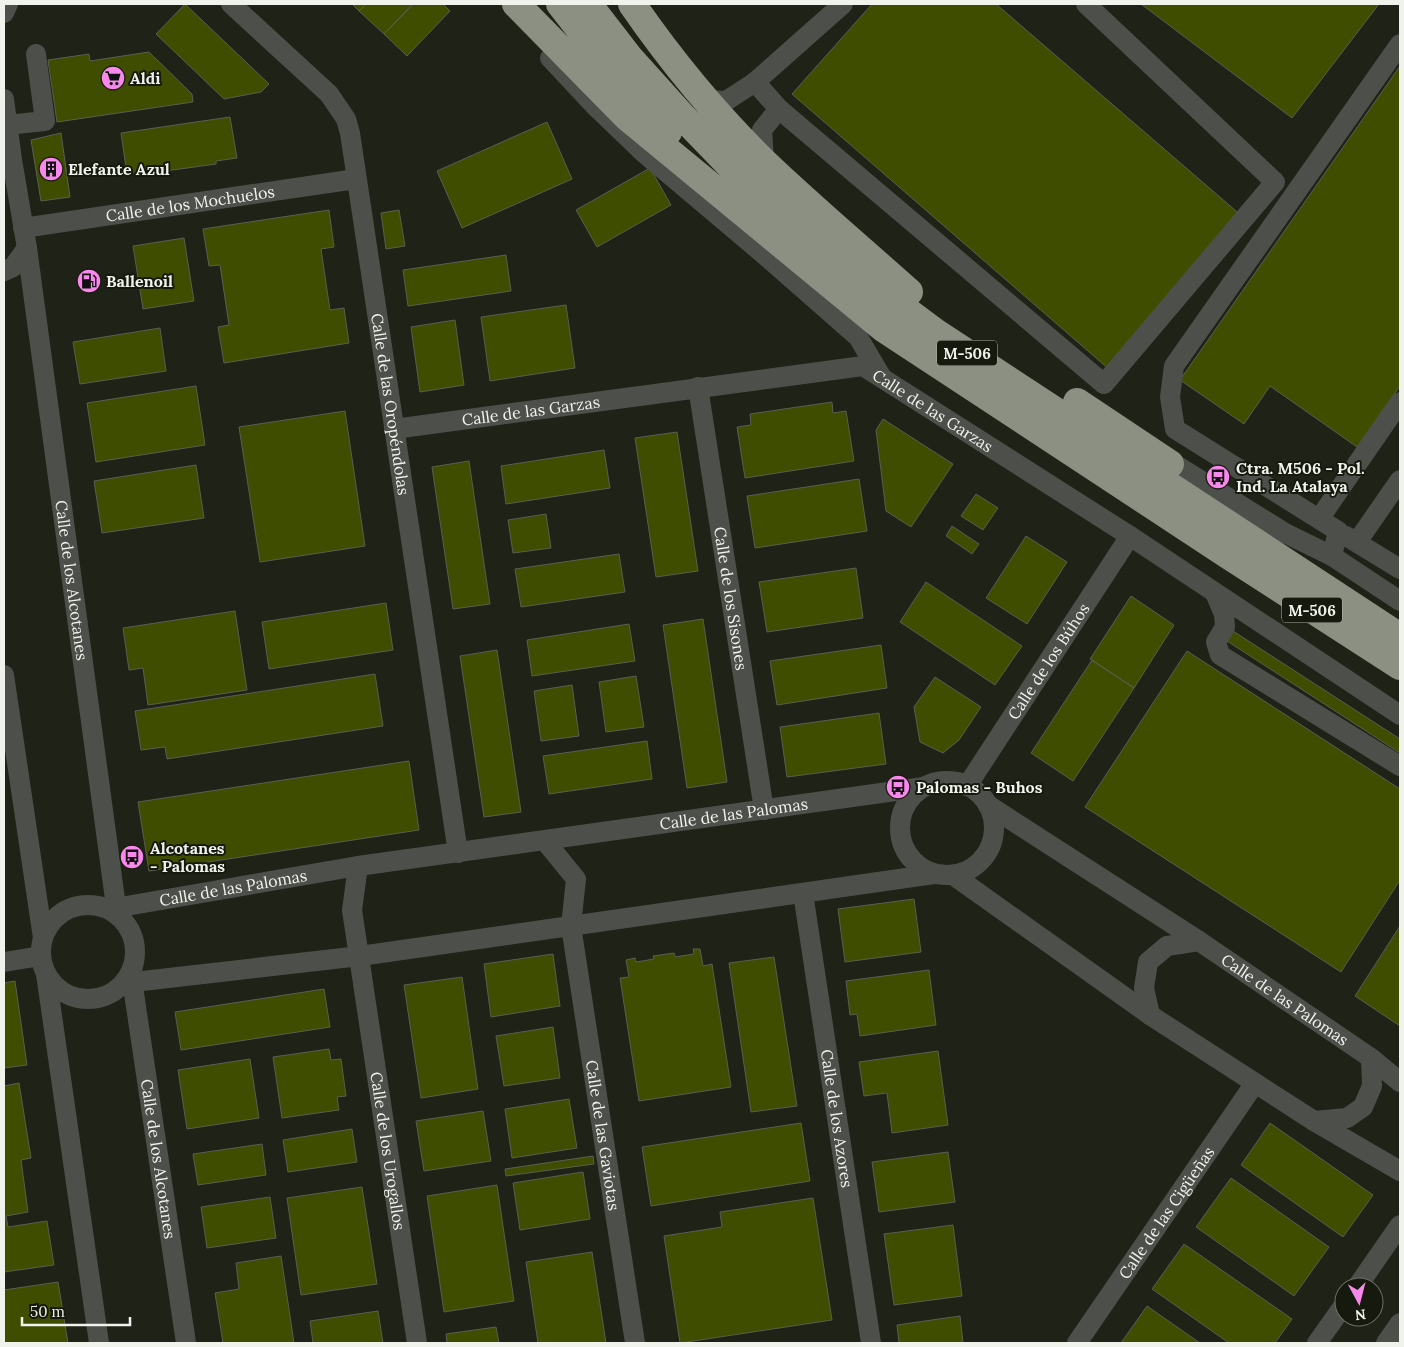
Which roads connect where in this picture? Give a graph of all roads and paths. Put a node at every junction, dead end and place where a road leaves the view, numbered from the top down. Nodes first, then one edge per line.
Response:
1 (8, 4) edge
2 (231, 4) edge
3 (503, 4) edge
4 (516, 4) edge
5 (560, 4) edge
6 (588, 4) edge
7 (632, 4) edge
8 (843, 4) edge
9 (1086, 4) edge
10 (4, 13) edge
11 (1400, 44) edge
12 (36, 54) dead end
13 (755, 82) junction
14 (4, 99) edge
15 (707, 100) junction
16 (780, 109) junction
17 (7, 143) edge
18 (764, 161) junction
19 (356, 179) junction
20 (750, 217) junction
21 (24, 228) junction
22 (27, 248) junction
23 (4, 271) edge
24 (882, 378) junction
25 (698, 387) junction
26 (1400, 402) edge
27 (394, 429) junction
28 (1133, 439) junction
29 (1400, 480) edge
30 (1319, 519) junction
31 (1338, 531) junction
32 (1130, 536) junction
33 (1357, 542) junction
34 (1225, 553) junction
35 (1332, 556) junction
36 (1400, 569) edge
37 (1215, 593) junction
38 (1400, 601) edge
39 (1400, 618) edge
40 (1400, 637) edge
41 (1400, 666) edge
42 (4, 675) edge
43 (1400, 688) edge
44 (1400, 715) edge
45 (1400, 766) edge
46 (967, 786) junction
47 (924, 788) junction
48 (988, 805) junction
49 (764, 810) junction
50 (545, 841) junction
51 (458, 853) junction
52 (358, 866) junction
53 (944, 874) junction
54 (803, 893) junction
55 (114, 910) junction
56 (572, 926) junction
57 (1199, 941) junction
58 (43, 956) junction
59 (360, 956) junction
60 (4, 962) edge
61 (130, 979) junction
62 (1150, 1014) junction
63 (1371, 1058) junction
64 (1400, 1082) edge
65 (1256, 1083) junction
66 (1314, 1121) junction
67 (1400, 1170) edge
68 (1400, 1225) edge
69 (1364, 1277) edge
70 (1334, 1319) edge
71 (1400, 1323) edge
72 (99, 1343) edge
73 (186, 1343) edge
74 (417, 1343) edge
75 (635, 1343) edge
76 (871, 1343) edge
77 (1077, 1343) edge
78 (1317, 1343) edge
79 (1386, 1343) edge

1 - 10 street
2 - 19 street, Calle de las Oropéndolas
3 - 24 street
4 - 20 highway
5 - 20 highway, M-506
6 - 40 highway, M-506
7 - 15 highway
8 - 13 street
9 - 16 street
11 - 30 street
12 - 17 street
13 - 15 street
13 - 16 street
14 - 17 street, Calle de los Alcotanes
15 - 18 highway
16 - 18 street
17 - 21 street, Calle de los Alcotanes
18 - 28 highway
19 - 21 street, Calle de los Mochuelos
19 - 27 street, Calle de las Oropéndolas
20 - 34 highway, M-506
21 - 22 street, Calle de los Alcotanes
22 - 23 street
22 - 55 street, Calle de los Alcotanes
24 - 25 street, Calle de las Garzas
24 - 32 street, Calle de las Garzas
25 - 27 street, Calle de las Garzas
25 - 49 street, Calle de los Sisones
26 - 30 street
27 - 51 street, Calle de las Oropéndolas
28 - 35 street
28 - 39 highway
29 - 33 street
30 - 31 street
31 - 33 street
31 - 35 street
32 - 37 street, Calle de las Garzas
32 - 46 street, Calle de los Búhos
33 - 36 street
34 - 41 highway, M-506
34 - 43 highway
35 - 38 street
37 - 44 street, Calle de las Garzas
37 - 45 street
42 - 58 street
46 - 47 street
46 - 48 street
47 - 49 street, Calle de las Palomas
47 - 53 street
48 - 53 street
48 - 57 street, Calle de las Palomas
49 - 50 street, Calle de las Palomas
50 - 51 street, Calle de las Palomas
50 - 56 street
51 - 52 street, Calle de las Palomas
52 - 55 street, Calle de las Palomas
52 - 59 street
53 - 54 street
53 - 62 street
54 - 56 street
54 - 76 street, Calle de los Azores
55 - 58 street
55 - 61 street
56 - 59 street
56 - 75 street, Calle de las Gaviotas
57 - 62 street
57 - 63 street, Calle de las Palomas
58 - 60 street
58 - 61 street
58 - 72 street
59 - 61 street
59 - 74 street, Calle de los Urogallos
61 - 73 street, Calle de los Alcotanes
62 - 65 street
63 - 64 street, Calle de las Palomas
63 - 66 street
65 - 66 street
65 - 77 street, Calle de las Cigüeñas
66 - 67 street
68 - 69 street
70 - 78 street
71 - 79 street

